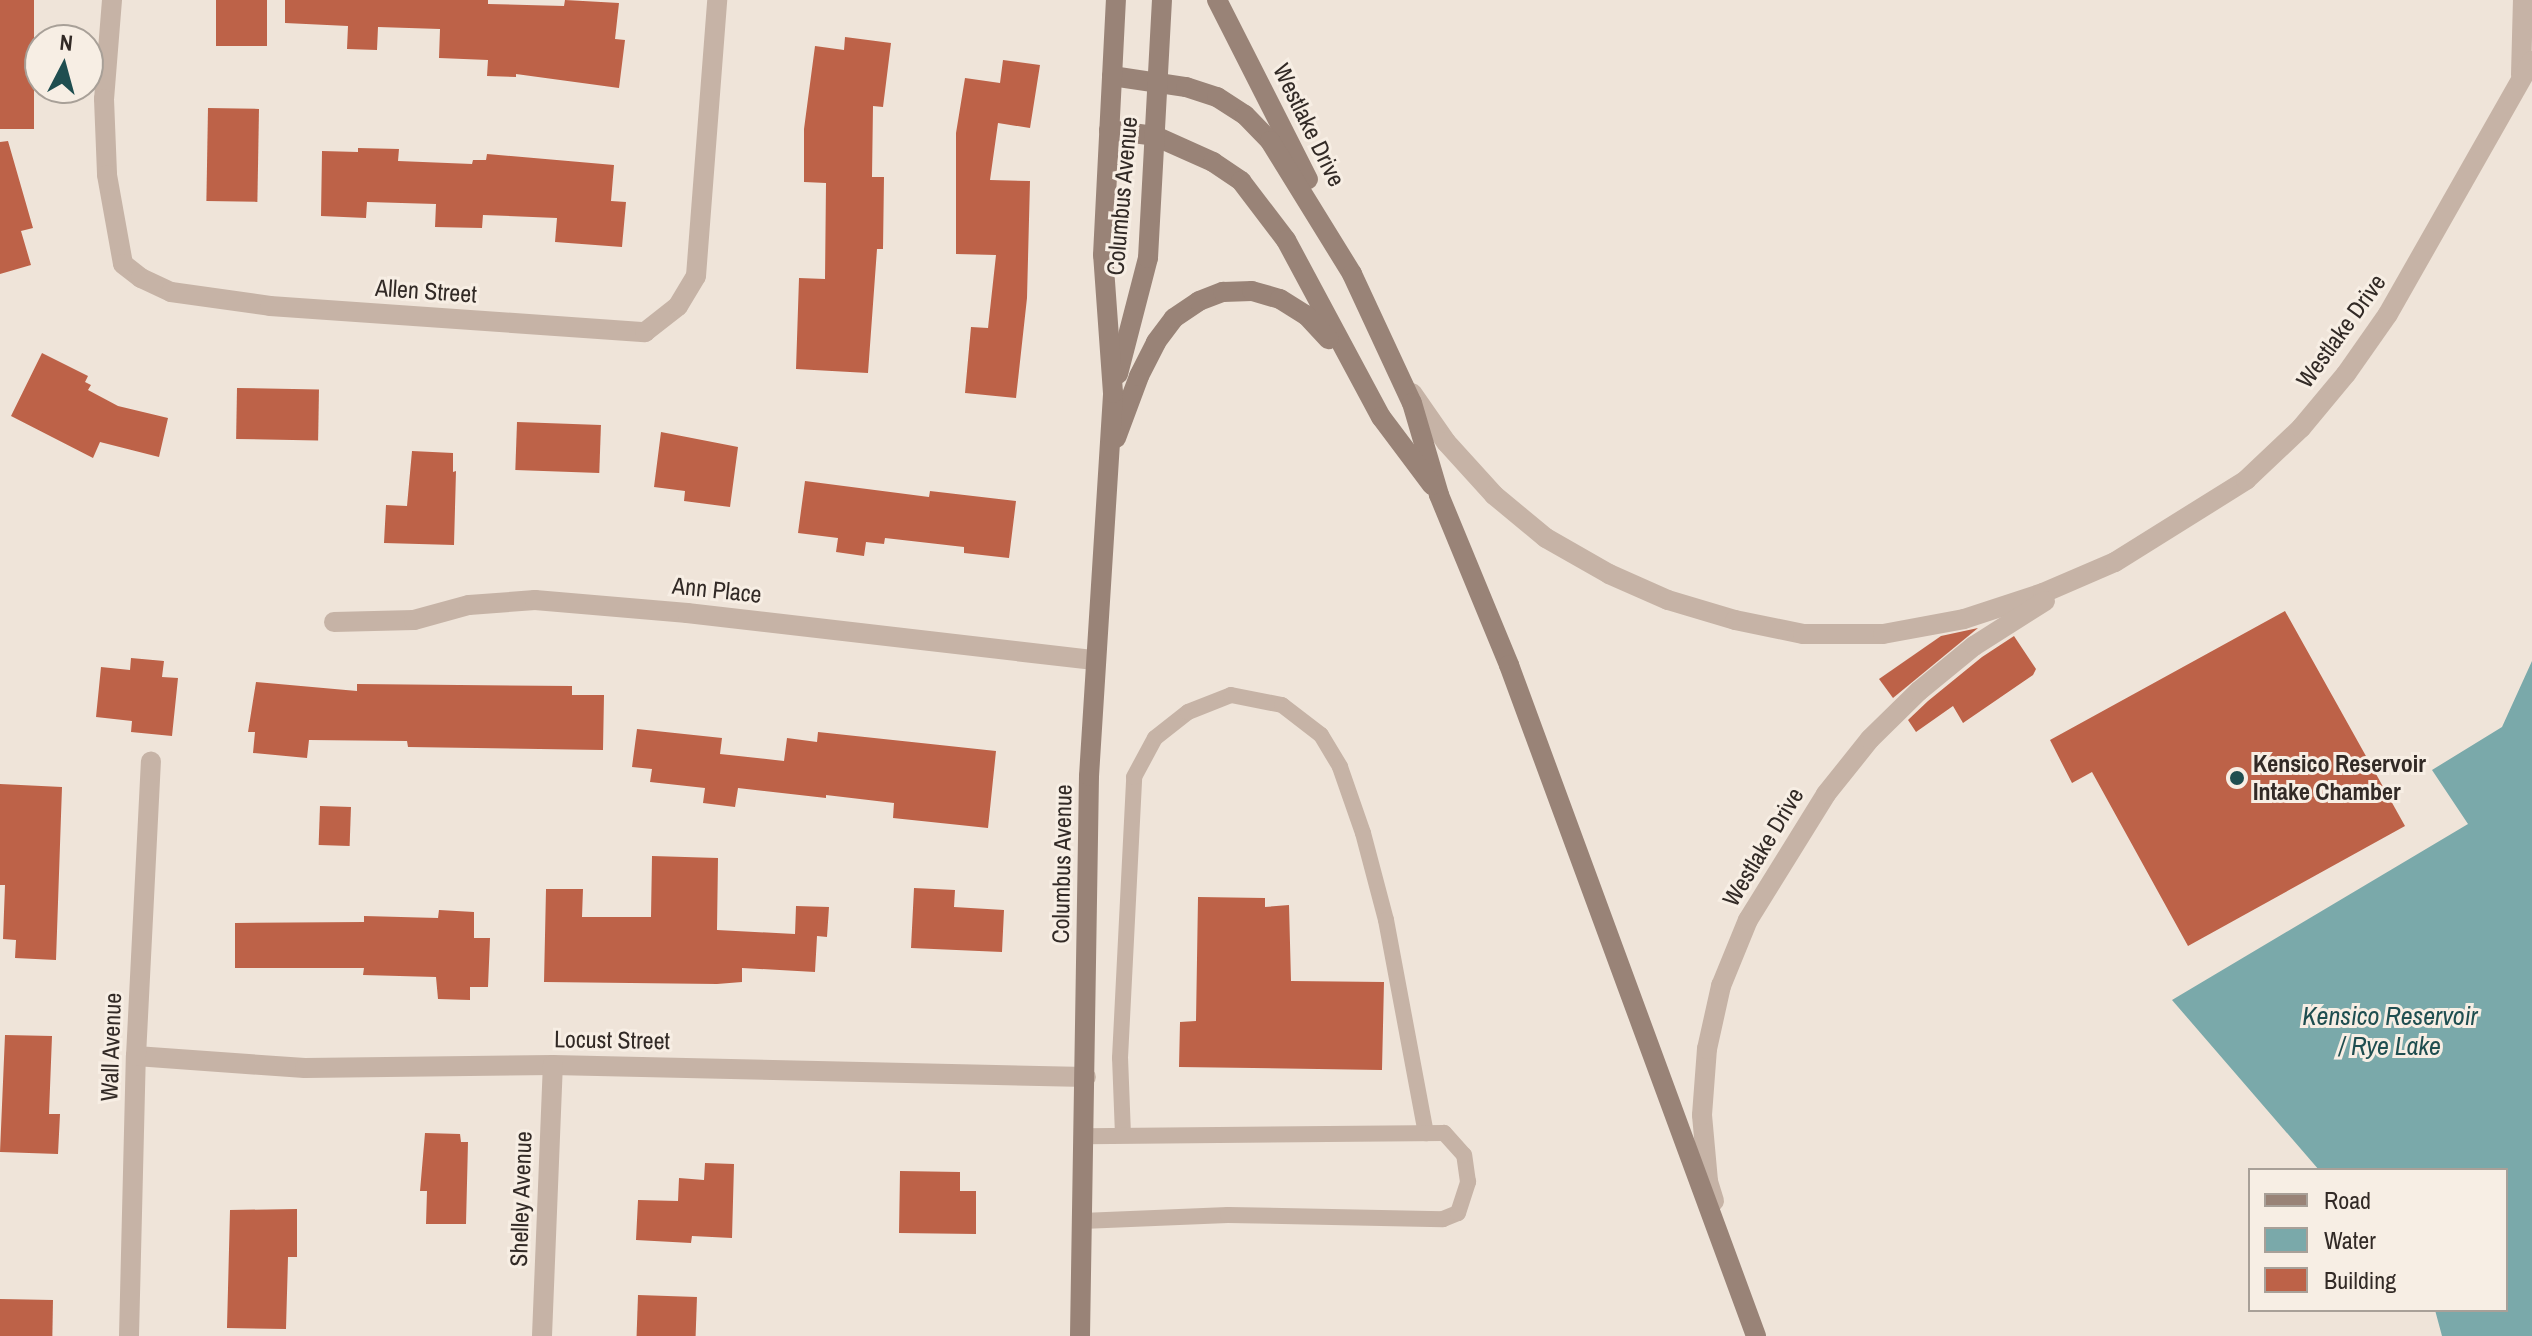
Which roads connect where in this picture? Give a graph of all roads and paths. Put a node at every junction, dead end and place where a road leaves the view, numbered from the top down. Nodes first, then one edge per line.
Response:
1 (112, 0) edge
2 (717, 0) edge
3 (1116, 0) edge
4 (1162, 0) edge
5 (1217, 0) edge
6 (2523, 0) edge
7 (2532, 61) edge
8 (1112, 76) junction
9 (1158, 82) junction
10 (2520, 82) junction
11 (1109, 130) junction
12 (1155, 136) junction
13 (1352, 274) junction
14 (1393, 358) junction
15 (1356, 376) junction
16 (1113, 393) junction
17 (1107, 461) junction
18 (1439, 495) junction
19 (2115, 562) junction
20 (334, 622) dead end
21 (1094, 660) junction
22 (151, 761) dead end
23 (136, 1056) junction
24 (553, 1065) junction
25 (1086, 1077) junction
26 (1426, 1133) junction
27 (1123, 1135) junction
28 (1085, 1136) junction
29 (1082, 1221) junction
30 (1739, 1290) junction
31 (129, 1336) edge
32 (542, 1336) edge
33 (1080, 1336) edge
34 (1756, 1336) edge

1 - 2 street, Allen Street
3 - 8 street, Columbus Avenue
4 - 9 street, Columbus Avenue
5 - 13 street, Westlake Drive
6 - 10 street
7 - 10 street, Westlake Drive
8 - 9 street
8 - 11 street, Columbus Avenue
9 - 12 street, Columbus Avenue
9 - 13 street
10 - 19 street, Westlake Drive
11 - 12 street
11 - 16 street, Columbus Avenue
12 - 15 street
12 - 16 street, Columbus Avenue
13 - 14 street
14 - 18 street
14 - 19 street, Westlake Drive
15 - 17 street
15 - 18 street
16 - 17 street, Columbus Avenue
17 - 21 street, Columbus Avenue
18 - 30 street, Westlake Drive
19 - 30 street, Westlake Drive
20 - 21 street, Ann Place
21 - 25 street, Columbus Avenue
22 - 23 street, Wall Avenue
23 - 24 street, Locust Street
23 - 31 street, Wall Avenue
24 - 25 street, Locust Street
24 - 32 street, Shelley Avenue
25 - 28 street, Columbus Avenue
26 - 27 lane
26 - 27 lane
26 - 29 lane
27 - 28 lane
28 - 29 street, Columbus Avenue
29 - 33 street, Columbus Avenue
30 - 34 street, Westlake Drive

